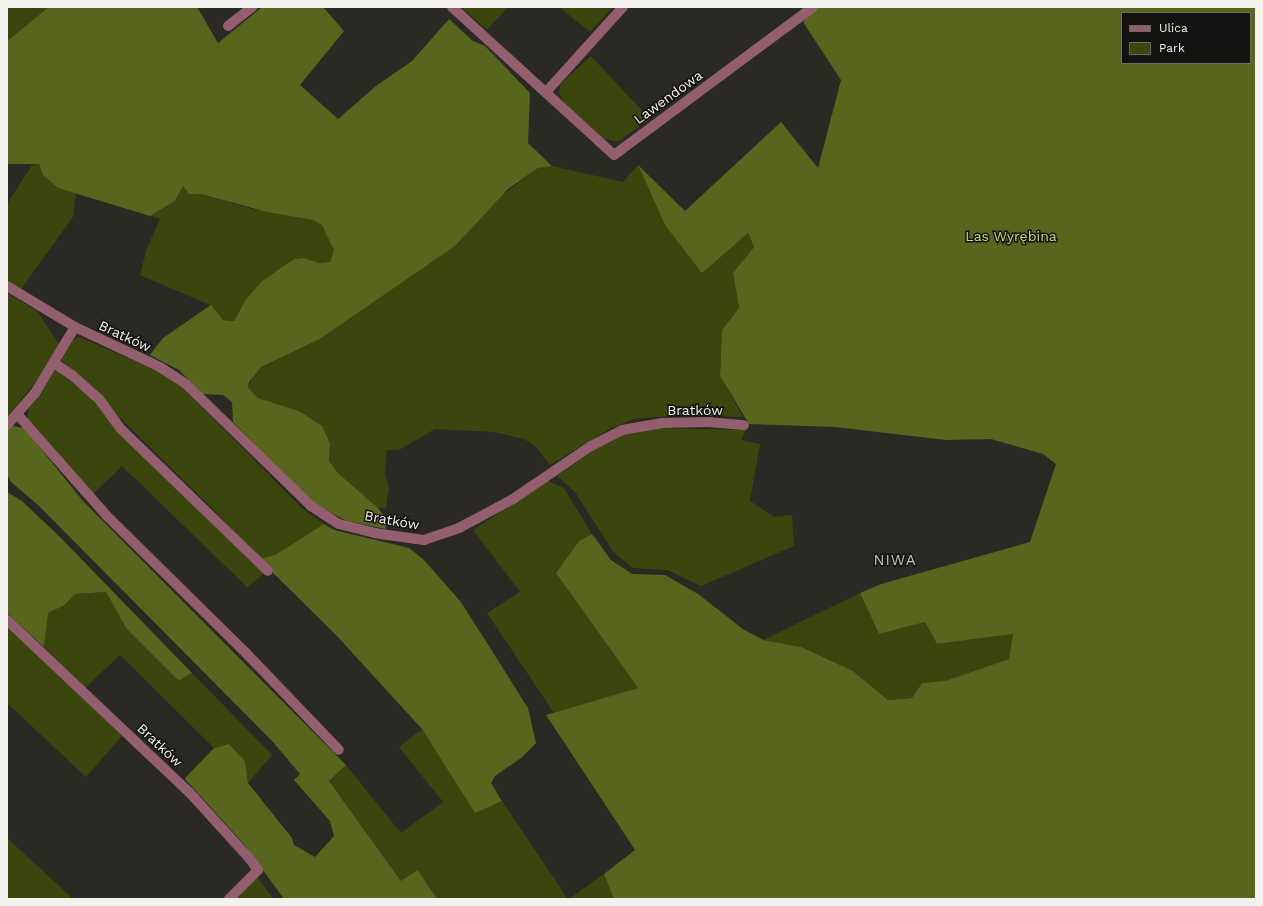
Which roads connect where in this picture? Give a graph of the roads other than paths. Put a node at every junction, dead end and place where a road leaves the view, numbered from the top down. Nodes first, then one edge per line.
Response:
1 (252, 7) edge
2 (452, 7) edge
3 (623, 7) edge
4 (813, 7) edge
5 (228, 26) dead end
6 (546, 91) junction
7 (7, 286) edge
8 (75, 327) junction
9 (54, 363) junction
10 (18, 415) junction
11 (7, 424) edge
12 (744, 426) dead end
13 (268, 571) dead end
14 (7, 620) edge
15 (339, 750) dead end
16 (230, 899) edge

1 - 5 street
2 - 6 street, Lawendowa
3 - 6 street
4 - 6 street, Lawendowa
7 - 8 street, Bratków
8 - 9 street
8 - 12 street, Bratków
9 - 10 street
9 - 13 street
10 - 11 street
10 - 15 street
14 - 16 street, Bratków

